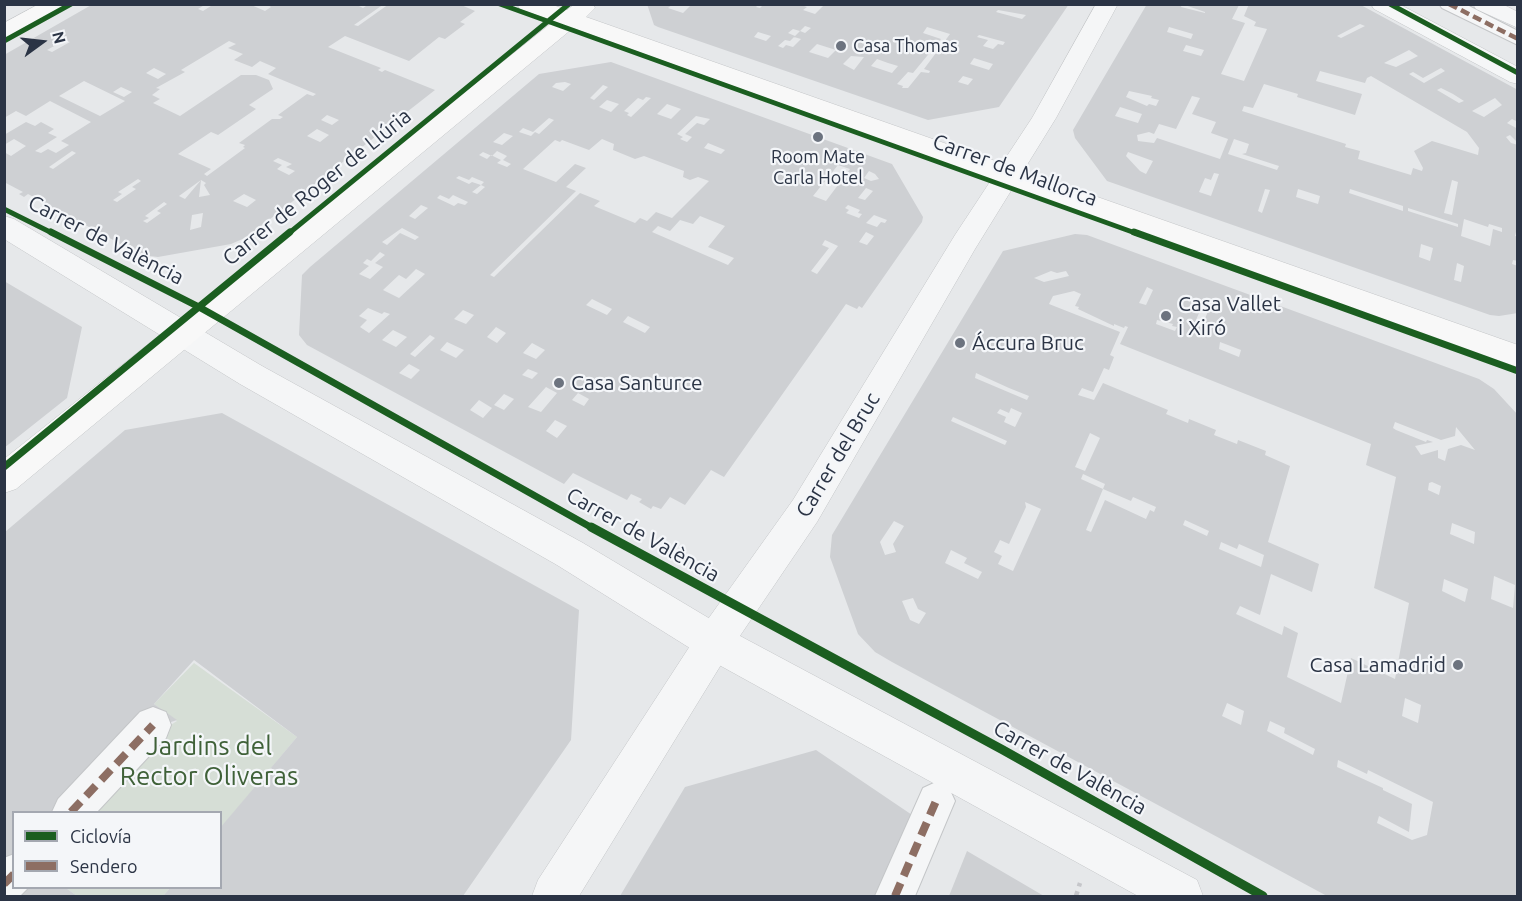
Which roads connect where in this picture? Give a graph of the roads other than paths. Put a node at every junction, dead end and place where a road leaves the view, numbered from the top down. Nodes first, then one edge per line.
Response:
1 (56, 4) edge
2 (528, 4) edge
3 (1107, 4) edge
4 (1382, 4) edge
5 (1449, 4) edge
6 (1484, 4) edge
7 (578, 12) edge
8 (1518, 21) edge
9 (4, 33) edge
10 (1518, 39) edge
11 (1518, 77) edge
12 (1008, 177) junction
13 (4, 226) edge
14 (182, 334) junction
15 (1518, 358) edge
16 (4, 479) edge
17 (714, 642) junction
18 (153, 725) dead end
19 (936, 801) dead end
20 (73, 811) edge
21 (554, 897) edge
22 (895, 897) edge
23 (1181, 897) edge

1 - 9 main road
2 - 7 main road, Carrer de Mallorca
3 - 12 street, Carrer del Bruc
4 - 11 street
5 - 10 street
6 - 8 street
7 - 12 main road, Carrer de Mallorca
7 - 14 main road, Carrer de Roger de Llúria
12 - 15 main road, Carrer de Mallorca
12 - 17 street, Carrer del Bruc
13 - 14 street, Carrer de València
14 - 16 main road, Carrer de Roger de Llúria
14 - 17 street, Carrer de València
17 - 21 street, Carrer del Bruc
17 - 23 street, Carrer de València
18 - 20 street
19 - 22 street

